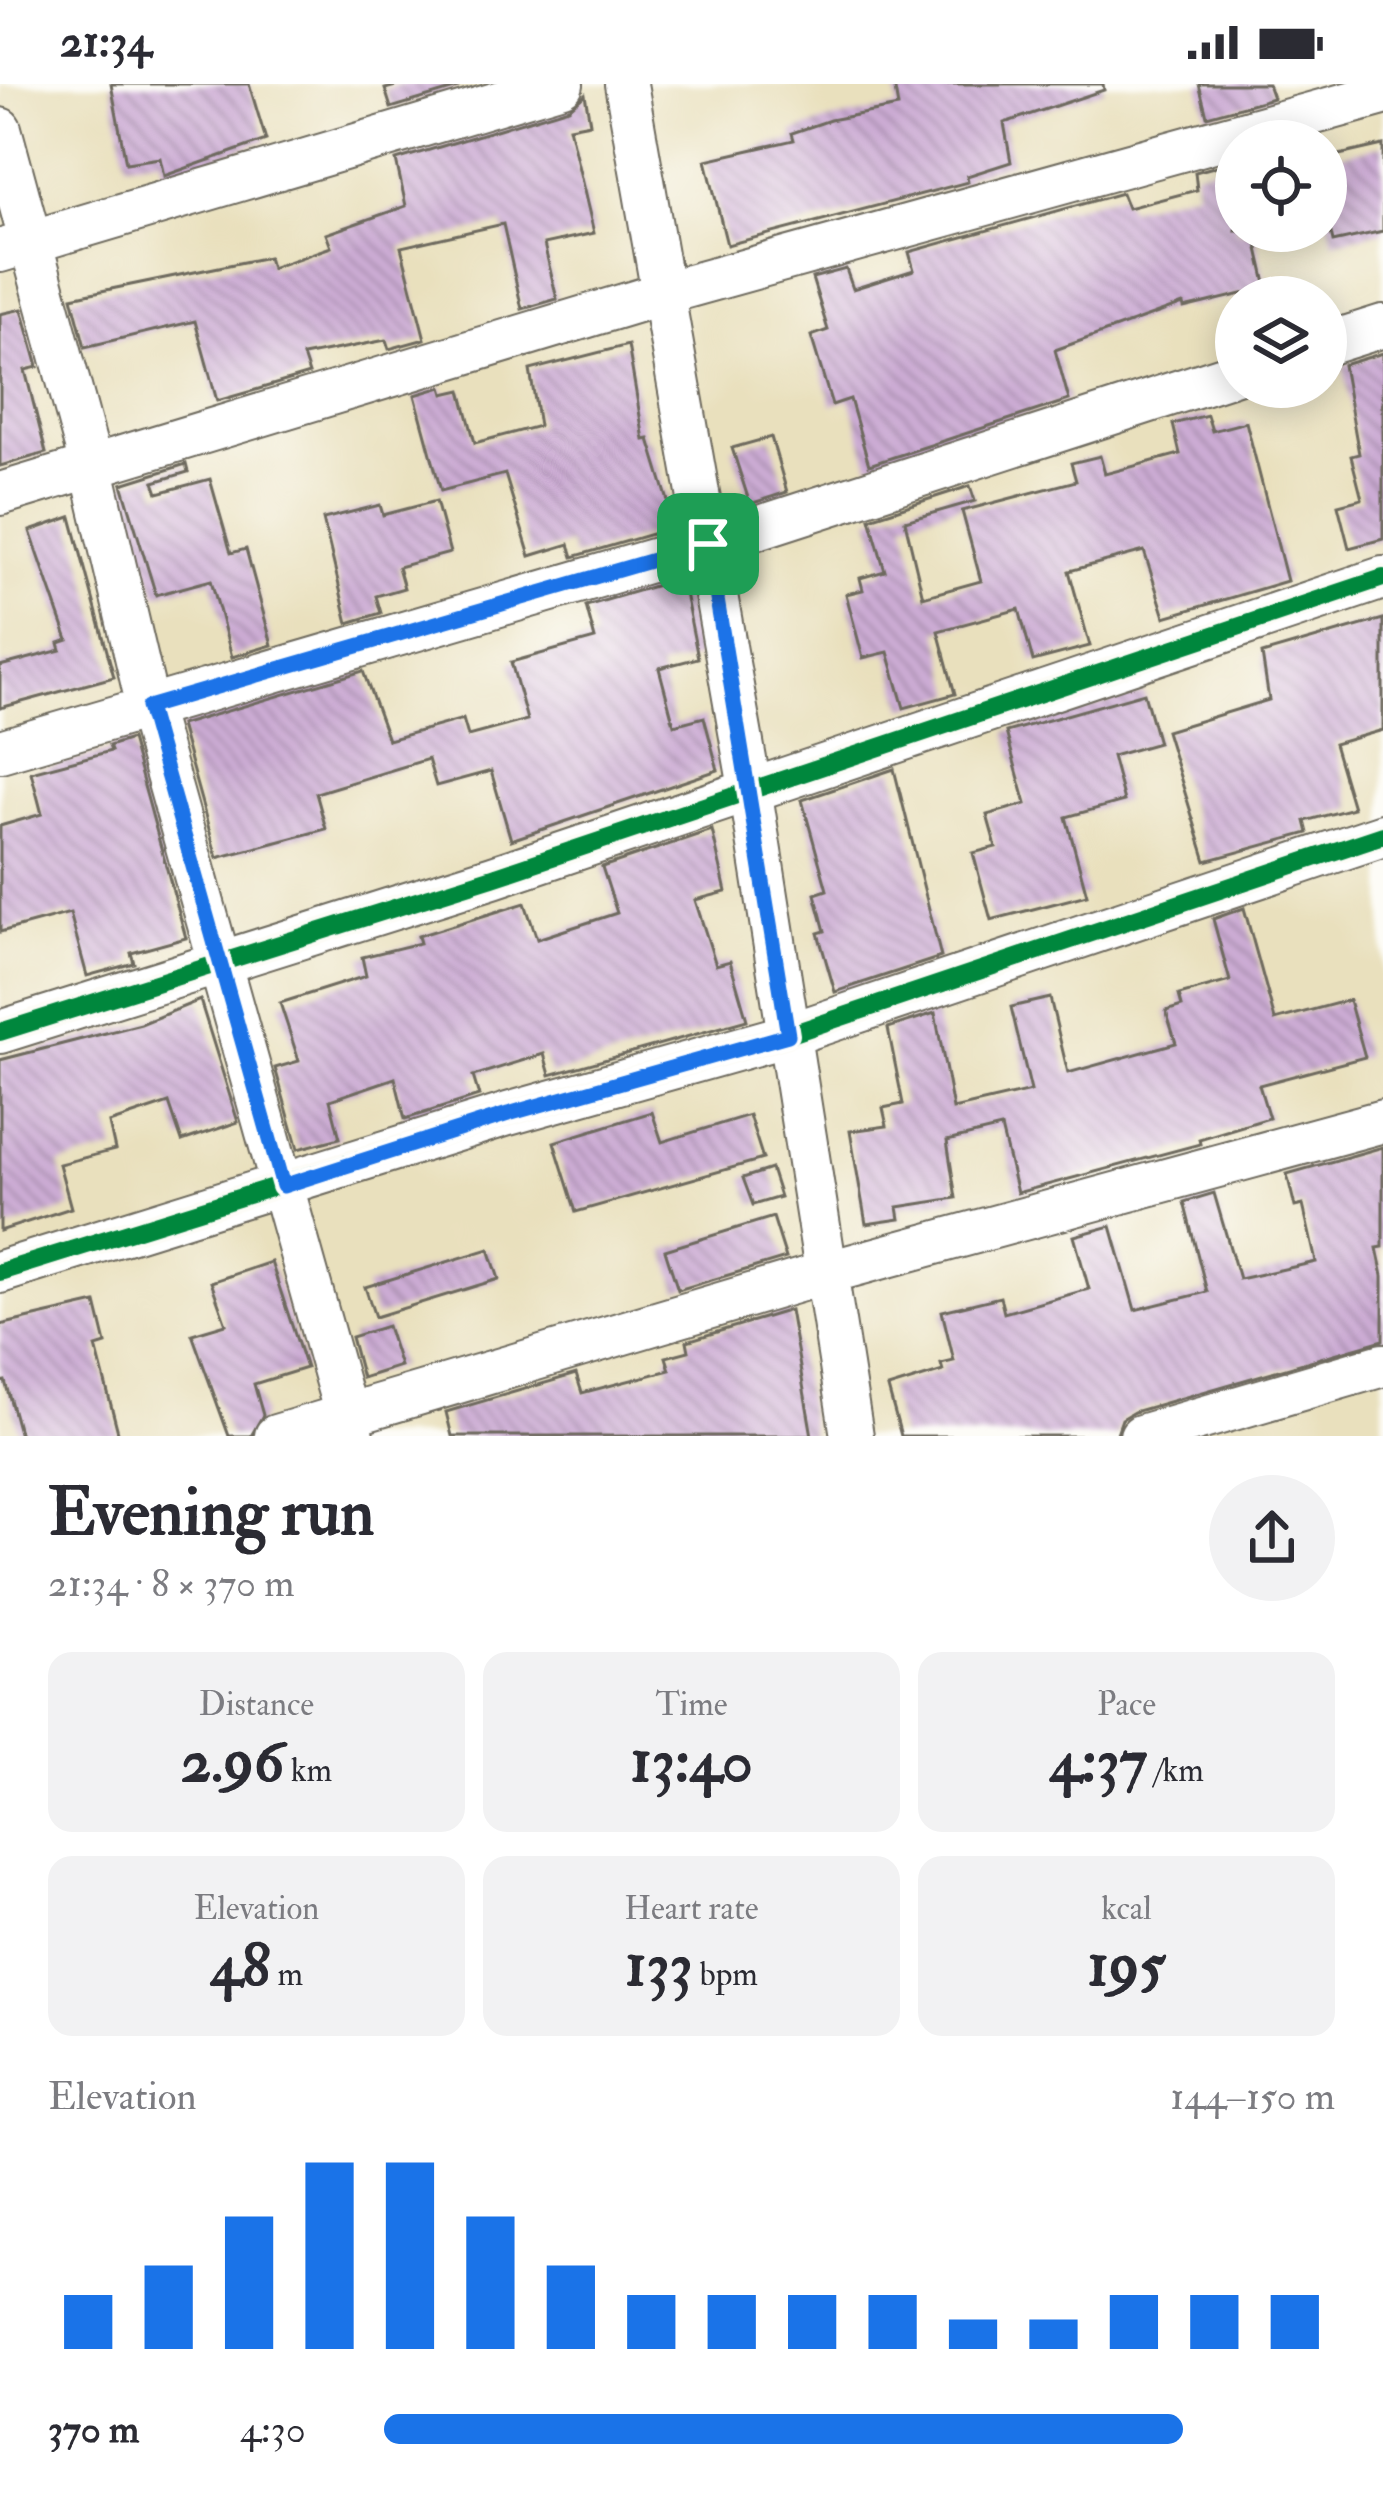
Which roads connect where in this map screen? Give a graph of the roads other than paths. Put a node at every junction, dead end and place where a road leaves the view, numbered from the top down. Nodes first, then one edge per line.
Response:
1 (562, 84) edge
2 (626, 84) edge
3 (1383, 94) edge
4 (0, 129) edge
5 (14, 247) edge
6 (664, 293) junction
7 (1383, 326) edge
8 (1347, 337) edge
9 (1215, 380) edge
10 (91, 465) junction
11 (0, 494) edge
12 (708, 544) junction
13 (1383, 578) edge
14 (148, 707) junction
15 (0, 751) edge
16 (750, 788) junction
17 (1383, 836) edge
18 (221, 962) junction
19 (0, 1032) edge
20 (788, 1035) junction
21 (1383, 1121) edge
22 (283, 1186) junction
23 (0, 1272) edge
24 (825, 1273) junction
25 (1383, 1365) edge
26 (349, 1425) edge
27 (276, 1436) edge
28 (852, 1436) edge
29 (1141, 1436) edge

1 - 5 street
2 - 6 street
3 - 6 street
4 - 5 street
5 - 10 street
6 - 10 street
6 - 12 street
7 - 8 street
9 - 12 street
10 - 11 street
10 - 14 street
12 - 14 street
12 - 16 street
13 - 16 street
14 - 15 street
14 - 18 street
16 - 18 street
16 - 20 street
17 - 20 street
18 - 19 street
18 - 22 street
20 - 22 street
20 - 24 street
21 - 24 street
22 - 23 street
22 - 26 street
24 - 26 street
24 - 28 street
25 - 29 street
26 - 27 street

